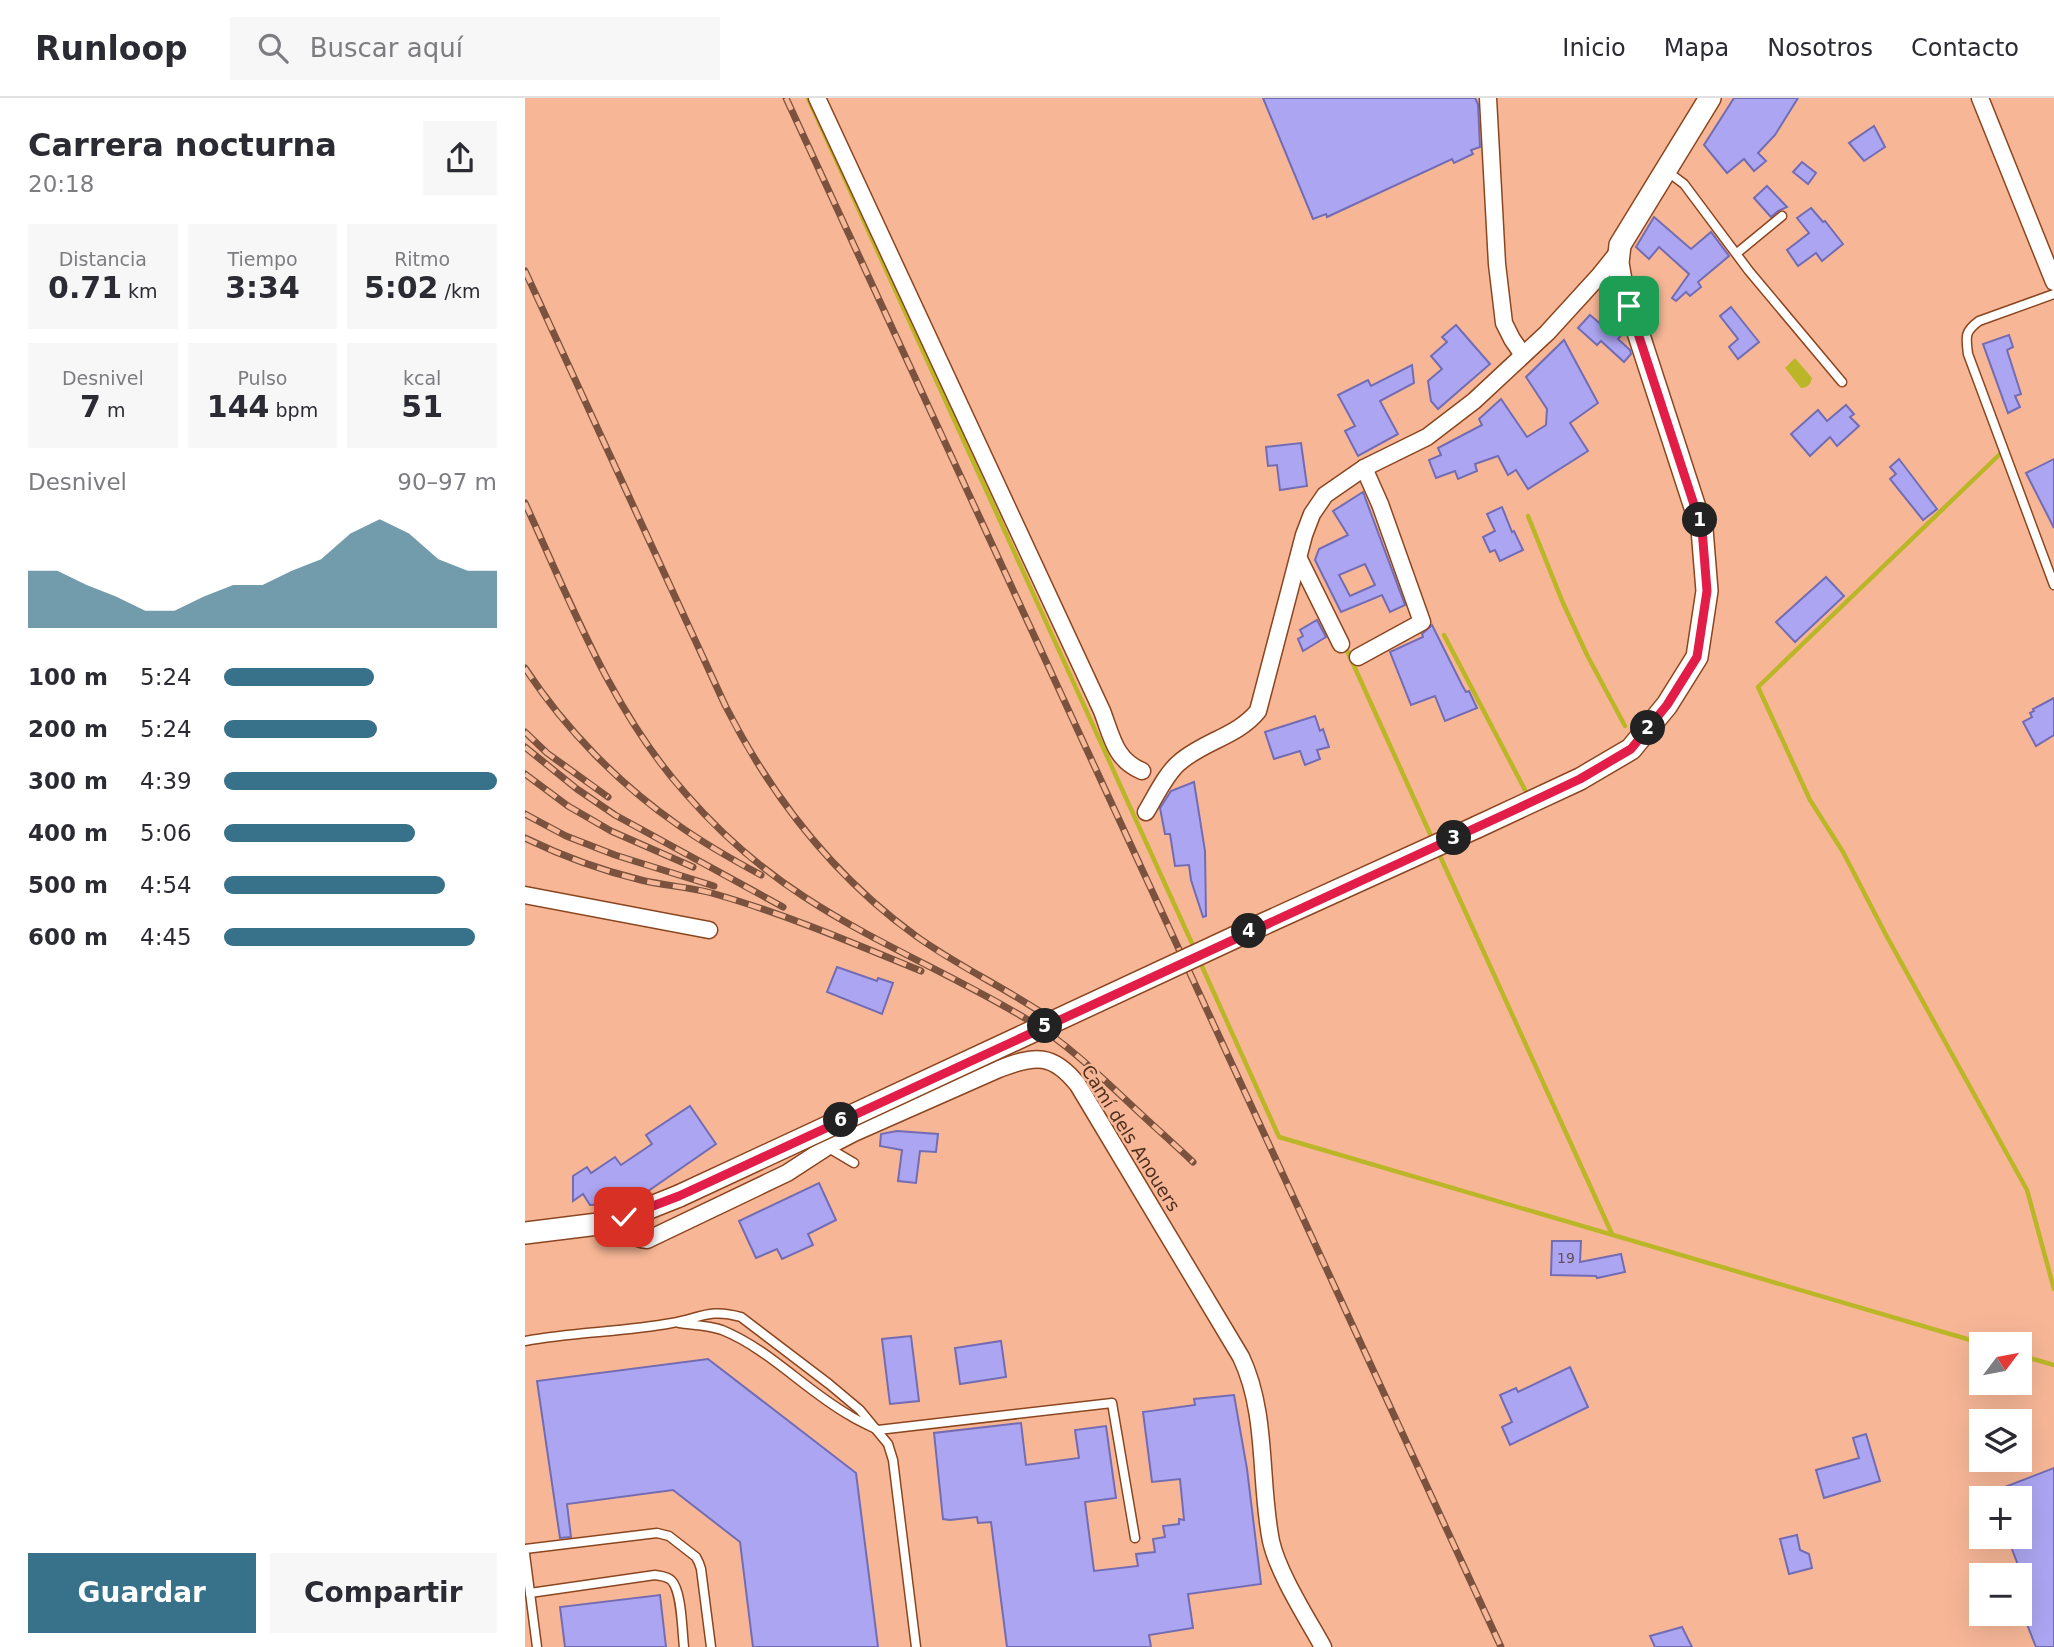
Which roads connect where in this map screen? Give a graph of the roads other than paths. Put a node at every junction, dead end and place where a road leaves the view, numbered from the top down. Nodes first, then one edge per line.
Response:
1 (817, 98) edge
2 (1487, 98) edge
3 (1710, 98) edge
4 (1980, 98) edge
5 (1665, 170) junction
6 (1782, 216) dead end
7 (1619, 251) junction
8 (1737, 253) junction
9 (2054, 282) edge
10 (2054, 294) edge
11 (1523, 355) junction
12 (1842, 382) dead end
13 (1364, 468) junction
14 (1299, 559) junction
15 (2054, 585) edge
16 (1341, 645) dead end
17 (1358, 657) dead end
18 (1142, 771) dead end
19 (1146, 812) dead end
20 (525, 895) edge
21 (709, 930) dead end
22 (827, 1147) junction
23 (854, 1163) dead end
24 (624, 1217) junction
25 (525, 1233) edge
26 (672, 1323) junction
27 (525, 1341) edge
28 (878, 1430) junction
29 (1135, 1538) dead end
30 (525, 1552) edge
31 (530, 1593) junction
32 (537, 1647) edge
33 (684, 1647) edge
34 (711, 1647) edge
35 (916, 1647) edge
36 (1323, 1647) edge

1 - 18 street
2 - 11 street
3 - 5 street
4 - 9 street
5 - 7 street
5 - 8 lane
6 - 8 lane
7 - 11 street
7 - 24 street, bridge
8 - 12 lane
10 - 15 lane
11 - 13 street
13 - 14 street
13 - 17 street
14 - 16 street
14 - 19 street
20 - 21 street
22 - 23 lane
22 - 24 street, Camí dels Anouers
22 - 36 street, Camí dels Anouers
24 - 25 street
26 - 27 lane
26 - 28 lane
26 - 28 lane
28 - 29 lane
28 - 35 lane
30 - 31 lane
30 - 34 lane
31 - 32 lane
31 - 33 lane

